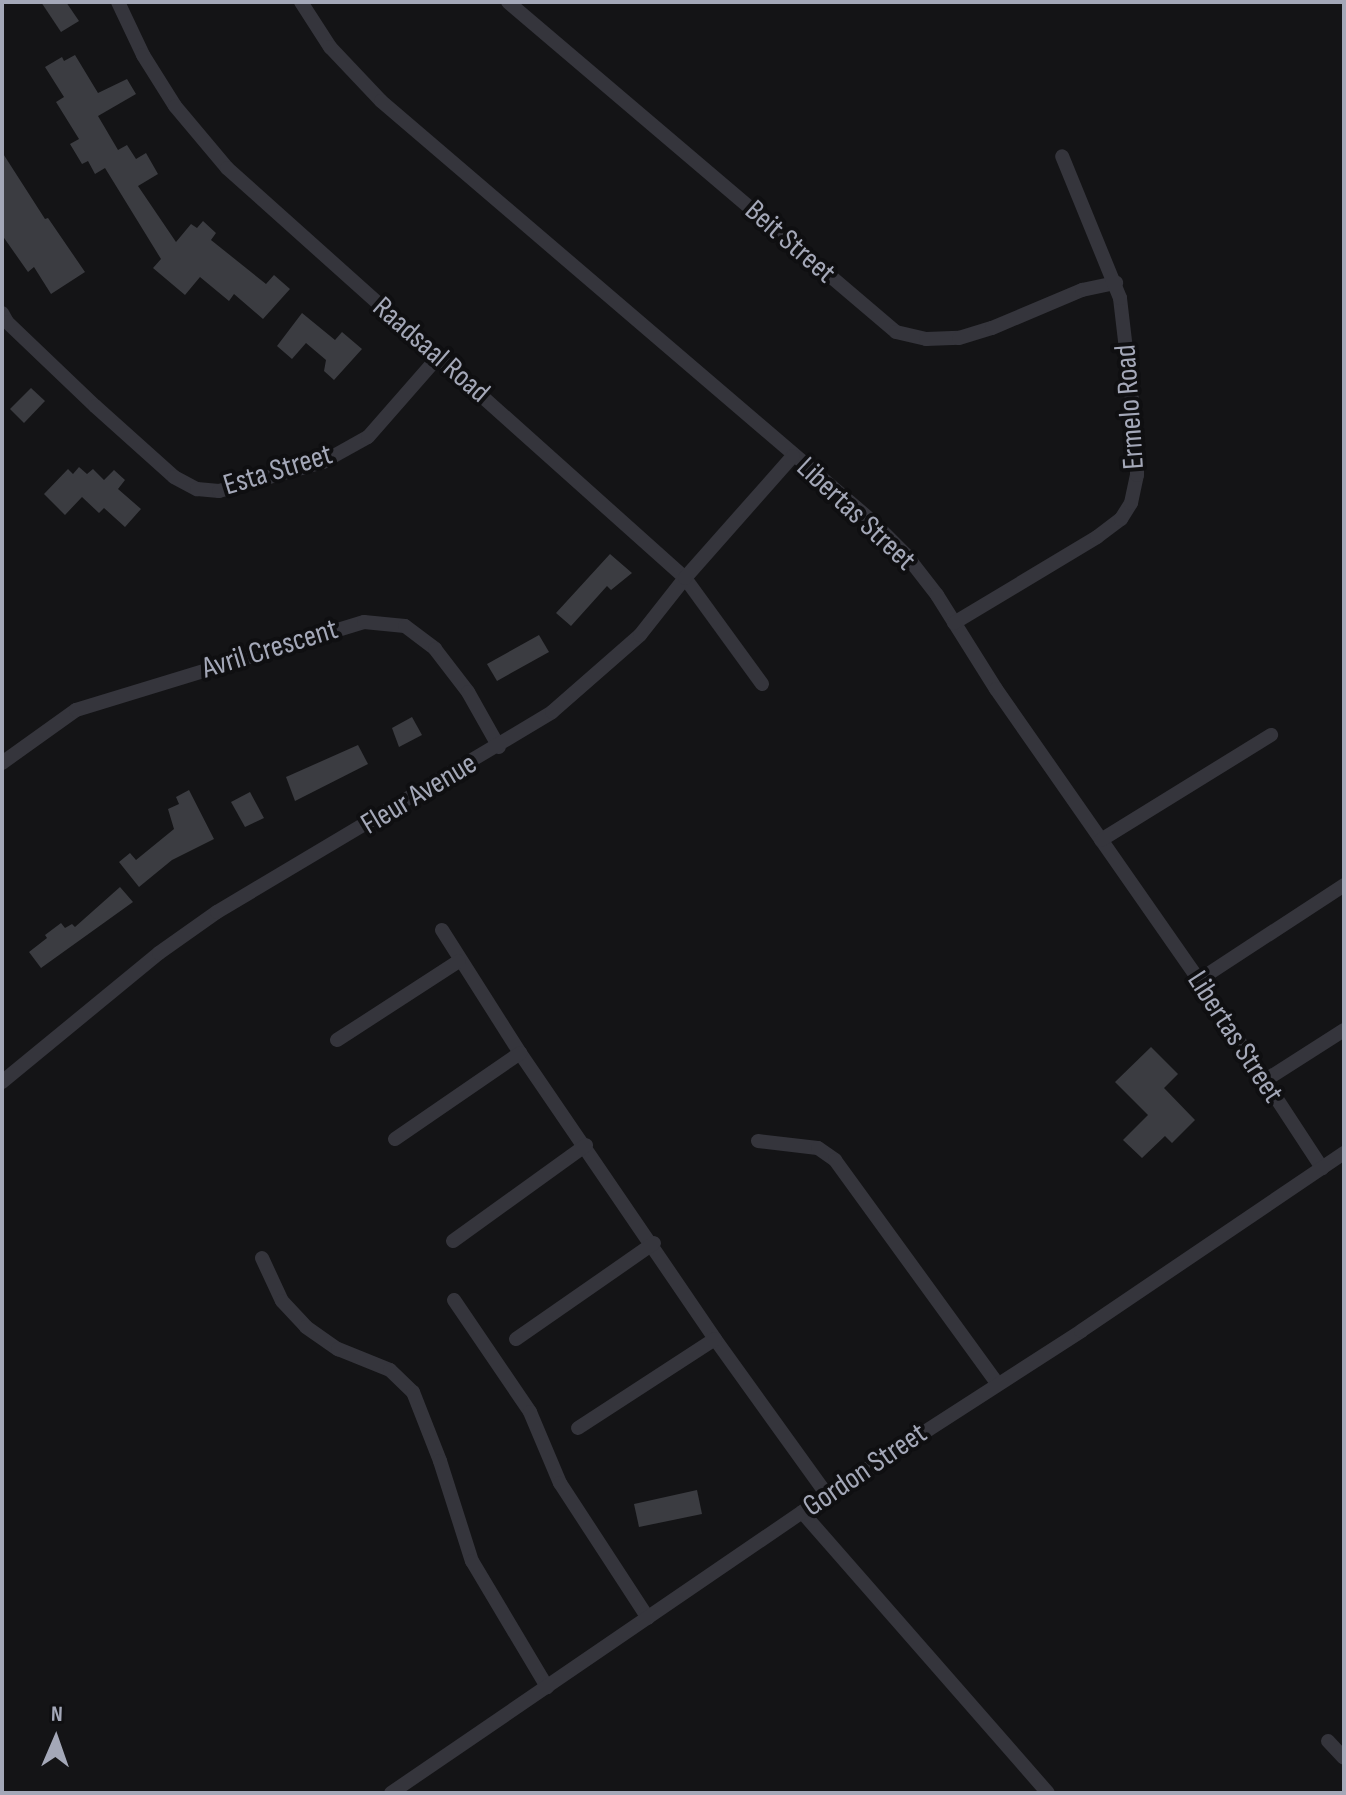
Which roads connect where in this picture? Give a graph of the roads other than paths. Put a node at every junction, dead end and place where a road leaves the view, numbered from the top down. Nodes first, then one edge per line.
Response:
1 (118, 2) edge
2 (301, 2) edge
3 (508, 2) edge
4 (1062, 156) dead end
5 (1116, 283) junction
6 (4, 321) edge
7 (439, 356) junction
8 (793, 456) junction
9 (685, 578) junction
10 (954, 623) junction
11 (762, 684) dead end
12 (1271, 735) dead end
13 (499, 747) junction
14 (2, 763) edge
15 (1101, 840) junction
16 (1344, 885) edge
17 (442, 930) dead end
18 (459, 961) junction
19 (1199, 980) junction
20 (1344, 1030) edge
21 (337, 1040) dead end
22 (520, 1053) junction
23 (1264, 1081) junction
24 (2, 1082) edge
25 (395, 1139) dead end
26 (758, 1141) dead end
27 (586, 1145) junction
28 (1344, 1153) edge
29 (1322, 1168) junction
30 (453, 1241) dead end
31 (654, 1243) junction
32 (262, 1258) dead end
33 (454, 1300) dead end
34 (516, 1339) dead end
35 (715, 1339) junction
36 (997, 1383) junction
37 (578, 1428) dead end
38 (827, 1495) junction
39 (802, 1512) junction
40 (648, 1618) junction
41 (547, 1687) junction
42 (1328, 1741) dead end
43 (1344, 1758) edge
44 (391, 1793) edge
45 (1048, 1793) edge

1 - 7 street, Raadsaal Road
2 - 8 street, Libertas Street
3 - 5 street, Beit Street
4 - 5 street, Ermelo Road
5 - 10 street, Ermelo Road
6 - 7 street, Esta Street
7 - 9 street, Raadsaal Road
8 - 9 street, Fleur Avenue
8 - 10 street, Libertas Street
9 - 11 street, Raadsaal Road
9 - 13 street, Fleur Avenue
10 - 15 street, Libertas Street
12 - 15 street
13 - 14 street, Avril Crescent
13 - 24 street, Fleur Avenue
15 - 19 street, Libertas Street
16 - 19 street
17 - 18 street
18 - 21 street
18 - 22 street
19 - 23 street, Libertas Street
20 - 23 street
22 - 25 street
22 - 27 street
23 - 29 street, Libertas Street
26 - 36 street
27 - 30 street
27 - 31 street
28 - 29 street, Gordon Street
29 - 36 street, Gordon Street
31 - 34 street
31 - 35 street
32 - 41 street
33 - 40 street
35 - 37 street
35 - 38 street
36 - 38 street, Gordon Street
38 - 39 street, Gordon Street
39 - 40 street, Gordon Street
39 - 45 street
40 - 41 street, Gordon Street
41 - 44 street, Gordon Street
42 - 43 street

